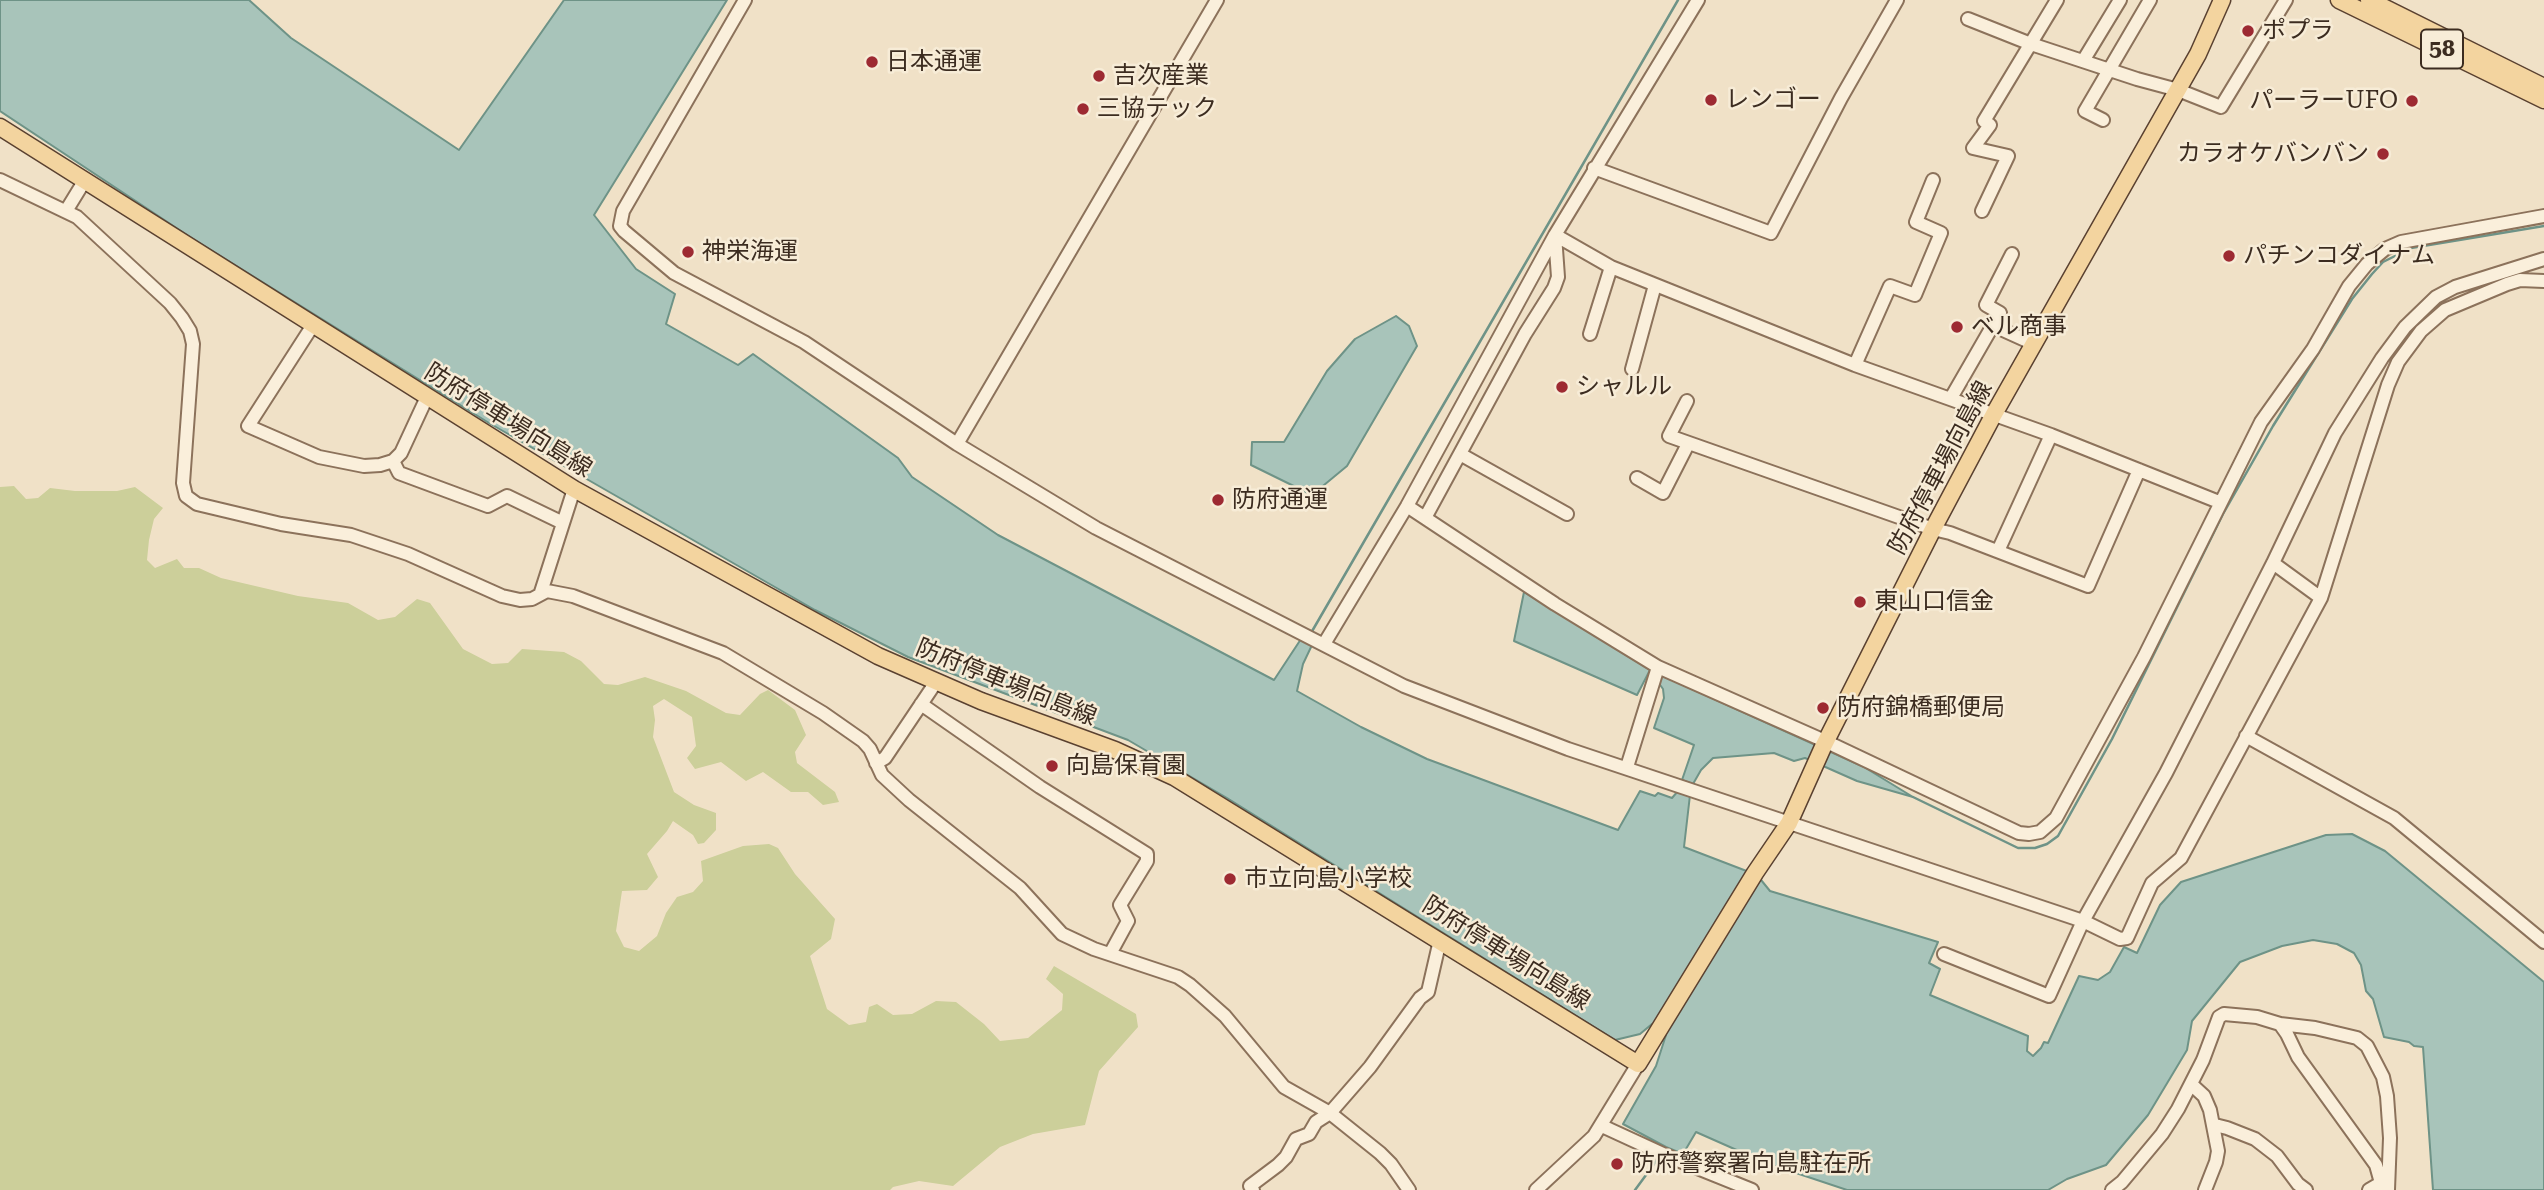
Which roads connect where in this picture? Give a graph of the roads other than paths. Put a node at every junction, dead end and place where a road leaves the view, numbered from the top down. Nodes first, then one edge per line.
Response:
1 (745, 0) edge
2 (1217, 0) edge
3 (1698, 0) edge
4 (1896, 0) edge
5 (2057, 0) edge
6 (2120, 0) edge
7 (2150, 0) edge
8 (2222, 0) edge
9 (2286, 0) edge
10 (2339, 0) edge
11 (2369, 0) edge
12 (1968, 19) dead end
13 (2031, 44) junction
14 (2083, 61) junction
15 (2108, 69) junction
16 (2544, 87) edge
17 (2178, 90) junction
18 (2544, 100) edge
19 (2103, 120) dead end
20 (0, 127) edge
21 (1594, 168) junction
22 (0, 180) edge
23 (85, 180) junction
24 (1933, 180) dead end
25 (66, 211) junction
26 (1982, 211) dead end
27 (2544, 216) edge
28 (1555, 235) junction
29 (2012, 254) dead end
30 (2544, 259) edge
31 (1611, 267) junction
32 (2544, 281) edge
33 (1655, 285) junction
34 (313, 325) junction
35 (1992, 326) junction
36 (1590, 334) dead end
37 (2034, 344) junction
38 (1855, 365) junction
39 (1632, 369) dead end
40 (427, 397) junction
41 (1951, 398) junction
42 (1687, 401) dead end
43 (1994, 414) junction
44 (2051, 435) junction
45 (957, 444) junction
46 (1688, 444) junction
47 (1460, 454) junction
48 (393, 461) junction
49 (2139, 470) junction
50 (1637, 478) dead end
51 (574, 489) junction
52 (2219, 502) junction
53 (1407, 506) junction
54 (1567, 514) dead end
55 (1425, 518) junction
56 (563, 523) junction
57 (1933, 529) junction
58 (1998, 551) junction
59 (2273, 563) junction
60 (541, 592) junction
61 (2320, 598) junction
62 (1324, 644) junction
63 (1658, 667) junction
64 (936, 682) junction
65 (920, 704) junction
66 (2246, 736) junction
67 (1825, 745) junction
68 (876, 763) junction
69 (1627, 767) junction
70 (1789, 823) junction
71 (2083, 921) junction
72 (1440, 940) junction
73 (2544, 942) edge
74 (1110, 954) junction
75 (1944, 954) dead end
76 (2280, 1024) junction
77 (1638, 1064) junction
78 (2192, 1084) junction
79 (1330, 1113) junction
80 (2215, 1125) junction
81 (1602, 1126) junction
82 (2384, 1188) edge
83 (1253, 1190) edge
84 (1409, 1190) edge
85 (1536, 1190) edge
86 (1752, 1190) edge
87 (2112, 1190) edge
88 (2205, 1190) edge
89 (2306, 1190) edge
90 (2369, 1190) edge

1 - 45 street
2 - 45 street
3 - 21 street
4 - 21 street
5 - 13 street
6 - 14 street
7 - 15 street
8 - 17 main road, 防府停車場向島線
9 - 17 street
10 - 18 main road, 58
11 - 16 main road, 58
12 - 13 street
13 - 14 street
13 - 26 street
14 - 15 street
15 - 17 street
15 - 19 street
17 - 37 main road, 防府停車場向島線
20 - 23 main road, 防府停車場向島線
21 - 28 street
22 - 25 street
23 - 25 street
23 - 34 main road, 防府停車場向島線
24 - 38 street
25 - 60 street
27 - 52 street
28 - 31 street
28 - 47 street
28 - 53 street
29 - 35 street
30 - 59 street
31 - 33 street
31 - 36 street
32 - 61 street
33 - 38 street
33 - 39 street
34 - 40 main road, 防府停車場向島線
34 - 48 street
35 - 37 street
35 - 41 street
37 - 43 main road, 防府停車場向島線
38 - 41 street
40 - 48 street
40 - 51 main road, 防府停車場向島線
41 - 43 street
42 - 46 street
43 - 44 street
43 - 57 main road, 防府停車場向島線
44 - 49 street
44 - 58 street
45 - 62 street
46 - 50 street
46 - 57 street
47 - 54 street
47 - 55 street
48 - 56 street
49 - 52 street
49 - 58 street
51 - 56 street
51 - 64 main road, 防府停車場向島線
52 - 67 street
53 - 55 street
53 - 62 street
55 - 63 street
56 - 60 street
57 - 58 street
57 - 67 main road, 防府停車場向島線
59 - 61 street
59 - 71 street
60 - 68 street
61 - 66 street
62 - 69 street
63 - 67 street
63 - 69 street
64 - 65 street
64 - 72 main road, 防府停車場向島線
65 - 68 street
65 - 74 street
66 - 71 street
66 - 73 street
67 - 70 main road, 防府停車場向島線
68 - 74 street
69 - 70 street
70 - 71 street
70 - 77 main road, 防府停車場向島線
71 - 75 street
72 - 77 main road, 防府停車場向島線
72 - 79 street
74 - 79 street
76 - 78 street
76 - 82 street
76 - 82 street
77 - 81 street
78 - 80 street
78 - 87 street
79 - 83 street
79 - 84 street
80 - 88 street
80 - 89 street
81 - 85 street
81 - 86 street
82 - 90 street

